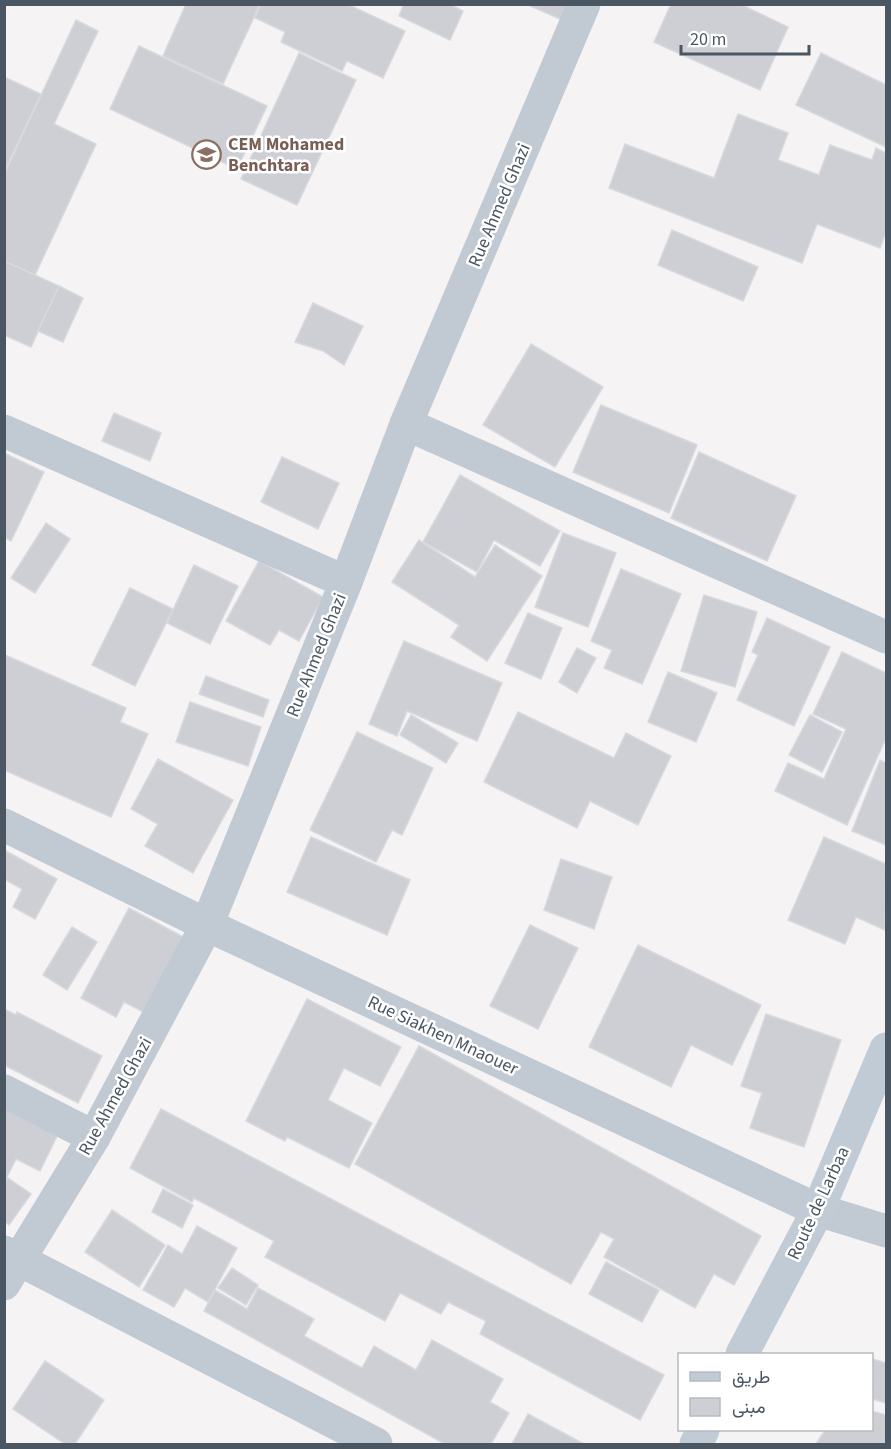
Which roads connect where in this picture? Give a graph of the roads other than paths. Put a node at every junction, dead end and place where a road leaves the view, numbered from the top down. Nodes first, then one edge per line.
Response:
1 (584, 4) edge
2 (406, 424) junction
3 (4, 431) edge
4 (346, 582) junction
5 (886, 637) edge
6 (4, 825) edge
7 (207, 925) junction
8 (886, 1049) edge
9 (4, 1091) edge
10 (94, 1137) junction
11 (818, 1210) junction
12 (886, 1231) edge
13 (9, 1265) edge
14 (743, 1353) edge
15 (376, 1444) edge

1 - 2 street, Rue Ahmed Ghazi
2 - 4 street, Rue Ahmed Ghazi
2 - 5 street
3 - 4 street
4 - 7 street, Rue Ahmed Ghazi
6 - 7 street, Rue Siakhen Mnaouer
7 - 10 street, Rue Ahmed Ghazi
7 - 11 street, Rue Siakhen Mnaouer
8 - 11 main road, Route de Larbaa
9 - 10 street
10 - 13 street, Rue Ahmed Ghazi
11 - 12 street, Rue Siakhen Mnaouer
11 - 14 main road, Route de Larbaa
13 - 15 street

